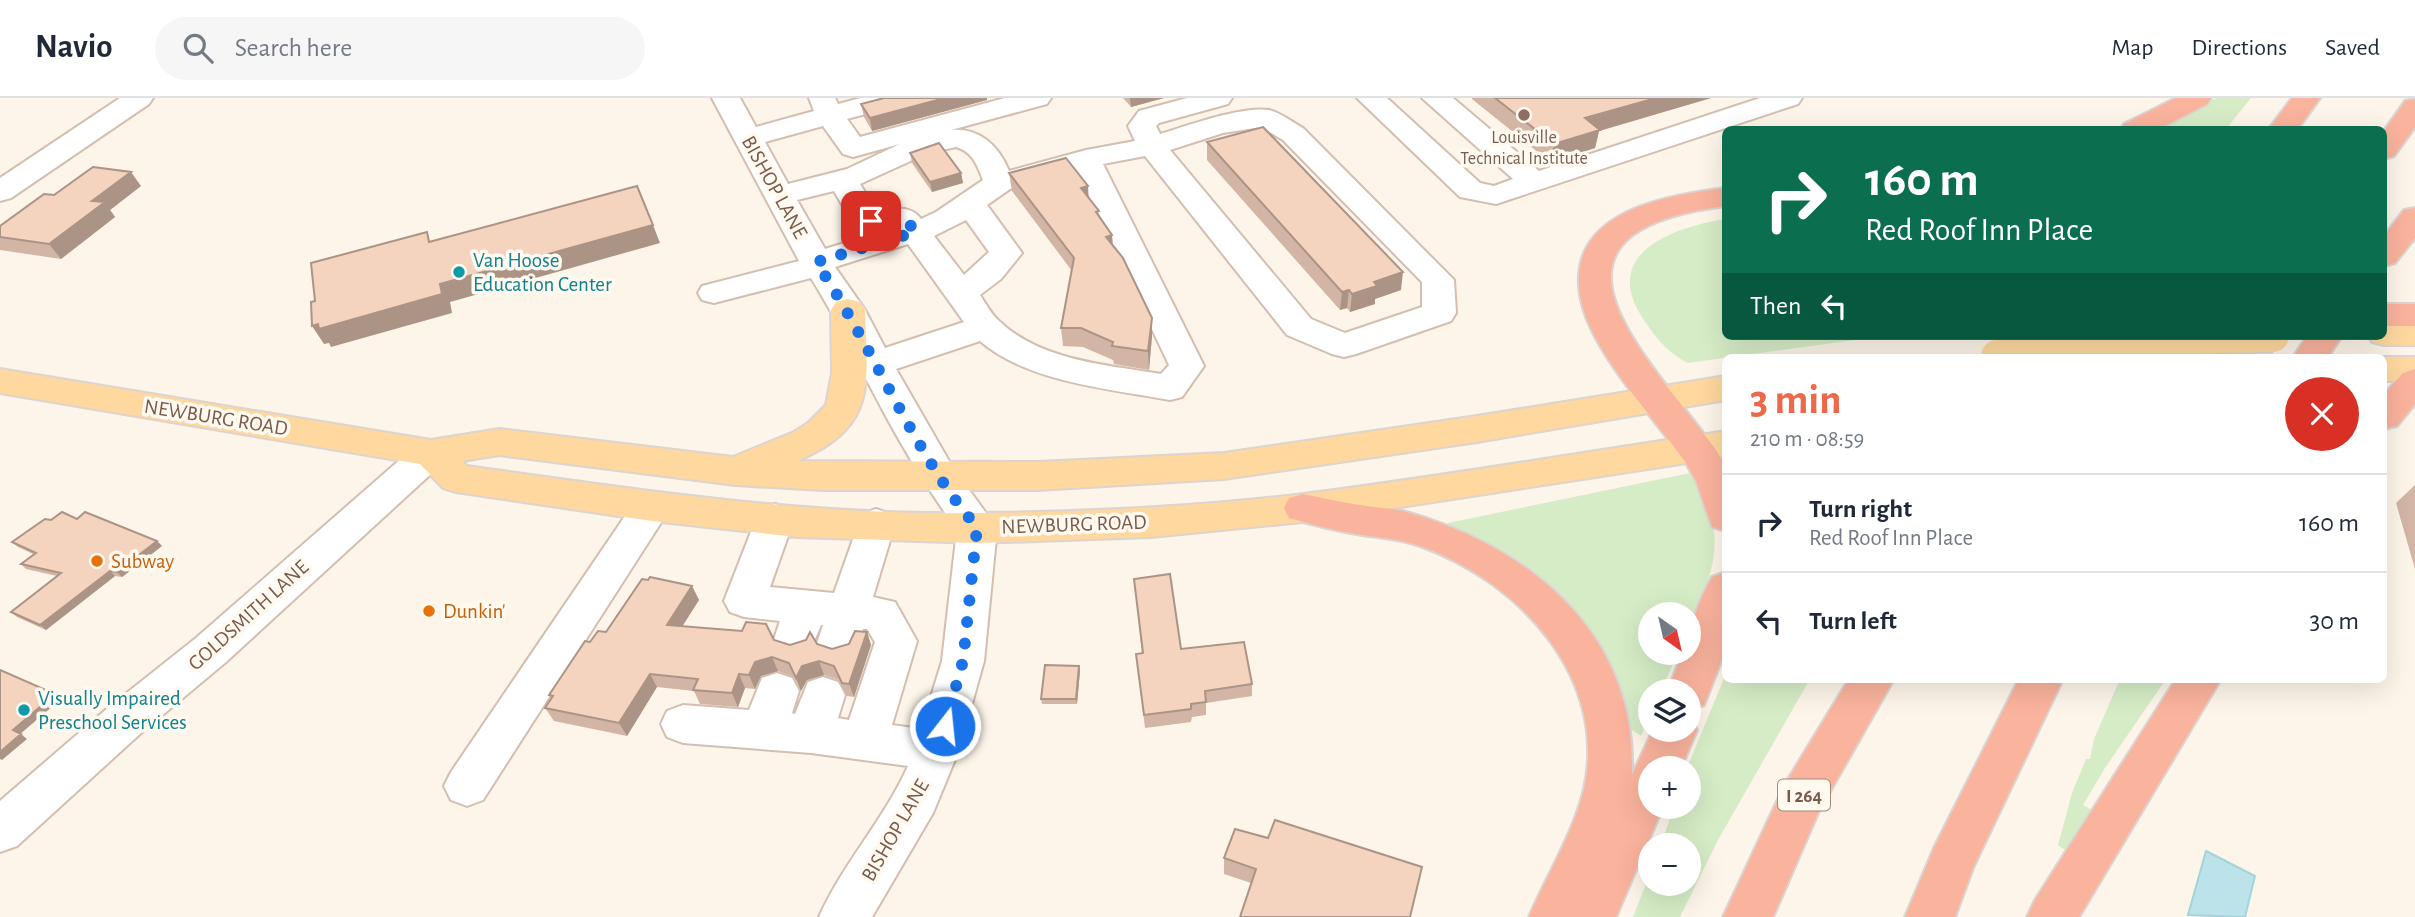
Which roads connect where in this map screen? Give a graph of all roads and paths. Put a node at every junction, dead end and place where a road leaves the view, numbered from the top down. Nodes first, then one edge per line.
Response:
1 (139, 98) edge
2 (892, 98) edge
3 (1037, 98) edge
4 (1218, 98) edge
5 (1371, 98) edge
6 (1436, 98) edge
7 (1788, 98) edge
8 (2197, 98) edge
9 (2306, 98) edge
10 (826, 104) edge
11 (2415, 107) edge
12 (737, 119) edge
13 (2142, 126) edge
14 (2285, 126) edge
15 (1152, 146) junction
16 (2387, 146) edge
17 (1089, 158) junction
18 (842, 178) junction
19 (1534, 182) junction
20 (999, 183) junction
21 (0, 192) edge
22 (779, 195) junction
23 (1722, 198) edge
24 (970, 203) junction
25 (2415, 217) edge
26 (916, 232) junction
27 (2387, 252) edge
28 (818, 264) junction
29 (714, 292) dead end
30 (961, 292) junction
31 (848, 310) junction
32 (2387, 315) edge
33 (2415, 315) edge
34 (985, 327) junction
35 (2387, 334) edge
36 (2415, 334) edge
37 (2044, 340) edge
38 (2123, 340) edge
39 (2178, 340) edge
40 (1997, 354) edge
41 (2013, 354) edge
42 (2112, 354) edge
43 (876, 363) junction
44 (2387, 369) edge
45 (2415, 369) edge
46 (0, 381) edge
47 (2415, 381) edge
48 (1722, 389) edge
49 (1659, 398) junction
50 (2387, 414) edge
51 (1710, 446) edge
52 (431, 453) junction
53 (734, 471) junction
54 (940, 478) junction
55 (1722, 505) edge
56 (652, 507) junction
57 (1303, 508) junction
58 (775, 519) junction
59 (876, 524) junction
60 (977, 528) junction
61 (1722, 600) edge
62 (843, 627) junction
63 (1694, 679) edge
64 (1870, 683) edge
65 (2038, 683) edge
66 (2197, 683) edge
67 (683, 724) dead end
68 (866, 740) junction
69 (937, 750) junction
70 (467, 786) dead end
71 (1638, 812) edge
72 (0, 831) edge
73 (844, 917) edge
74 (1554, 917) edge
75 (1591, 917) edge
76 (1748, 917) edge
77 (1930, 917) edge
78 (2052, 917) edge

1 - 21 street
2 - 10 street
3 - 10 street
4 - 15 street
5 - 19 street
6 - 19 street
7 - 19 street
8 - 13 highway
9 - 14 highway
10 - 12 street
11 - 16 highway
12 - 22 street, BISHOP LANE
15 - 15 street
15 - 17 street
17 - 20 street
17 - 34 street
18 - 20 street
18 - 22 street
18 - 26 street
20 - 24 street
22 - 28 street, BISHOP LANE
23 - 49 highway
24 - 26 street
24 - 30 street
25 - 27 highway
26 - 28 street
26 - 30 street
28 - 29 street
28 - 31 street, BISHOP LANE
30 - 34 street
31 - 43 street, BISHOP LANE
31 - 53 main road
32 - 33 highway
34 - 43 street
35 - 36 main road
37 - 40 highway, bridge
38 - 42 highway
39 - 41 main road, bridge
43 - 54 street, BISHOP LANE
44 - 45 main road
46 - 52 main road, NEWBURG ROAD
47 - 50 highway
48 - 49 main road, NEWBURG ROAD
49 - 51 highway
49 - 54 main road, NEWBURG ROAD
51 - 55 highway
51 - 57 main road, NEWBURG ROAD
52 - 53 main road, NEWBURG ROAD
52 - 56 main road, NEWBURG ROAD
52 - 72 street, GOLDSMITH LANE
53 - 54 main road, NEWBURG ROAD
54 - 60 street, BISHOP LANE
56 - 58 main road, NEWBURG ROAD
56 - 70 street
57 - 60 main road, NEWBURG ROAD
57 - 74 highway
58 - 59 main road, NEWBURG ROAD
58 - 62 street
59 - 60 main road, NEWBURG ROAD
59 - 62 street
60 - 69 street, BISHOP LANE
61 - 63 highway
62 - 68 street
64 - 76 highway, I 264
65 - 77 highway
66 - 78 highway
67 - 68 street
68 - 69 street
69 - 73 street, BISHOP LANE
71 - 75 highway

